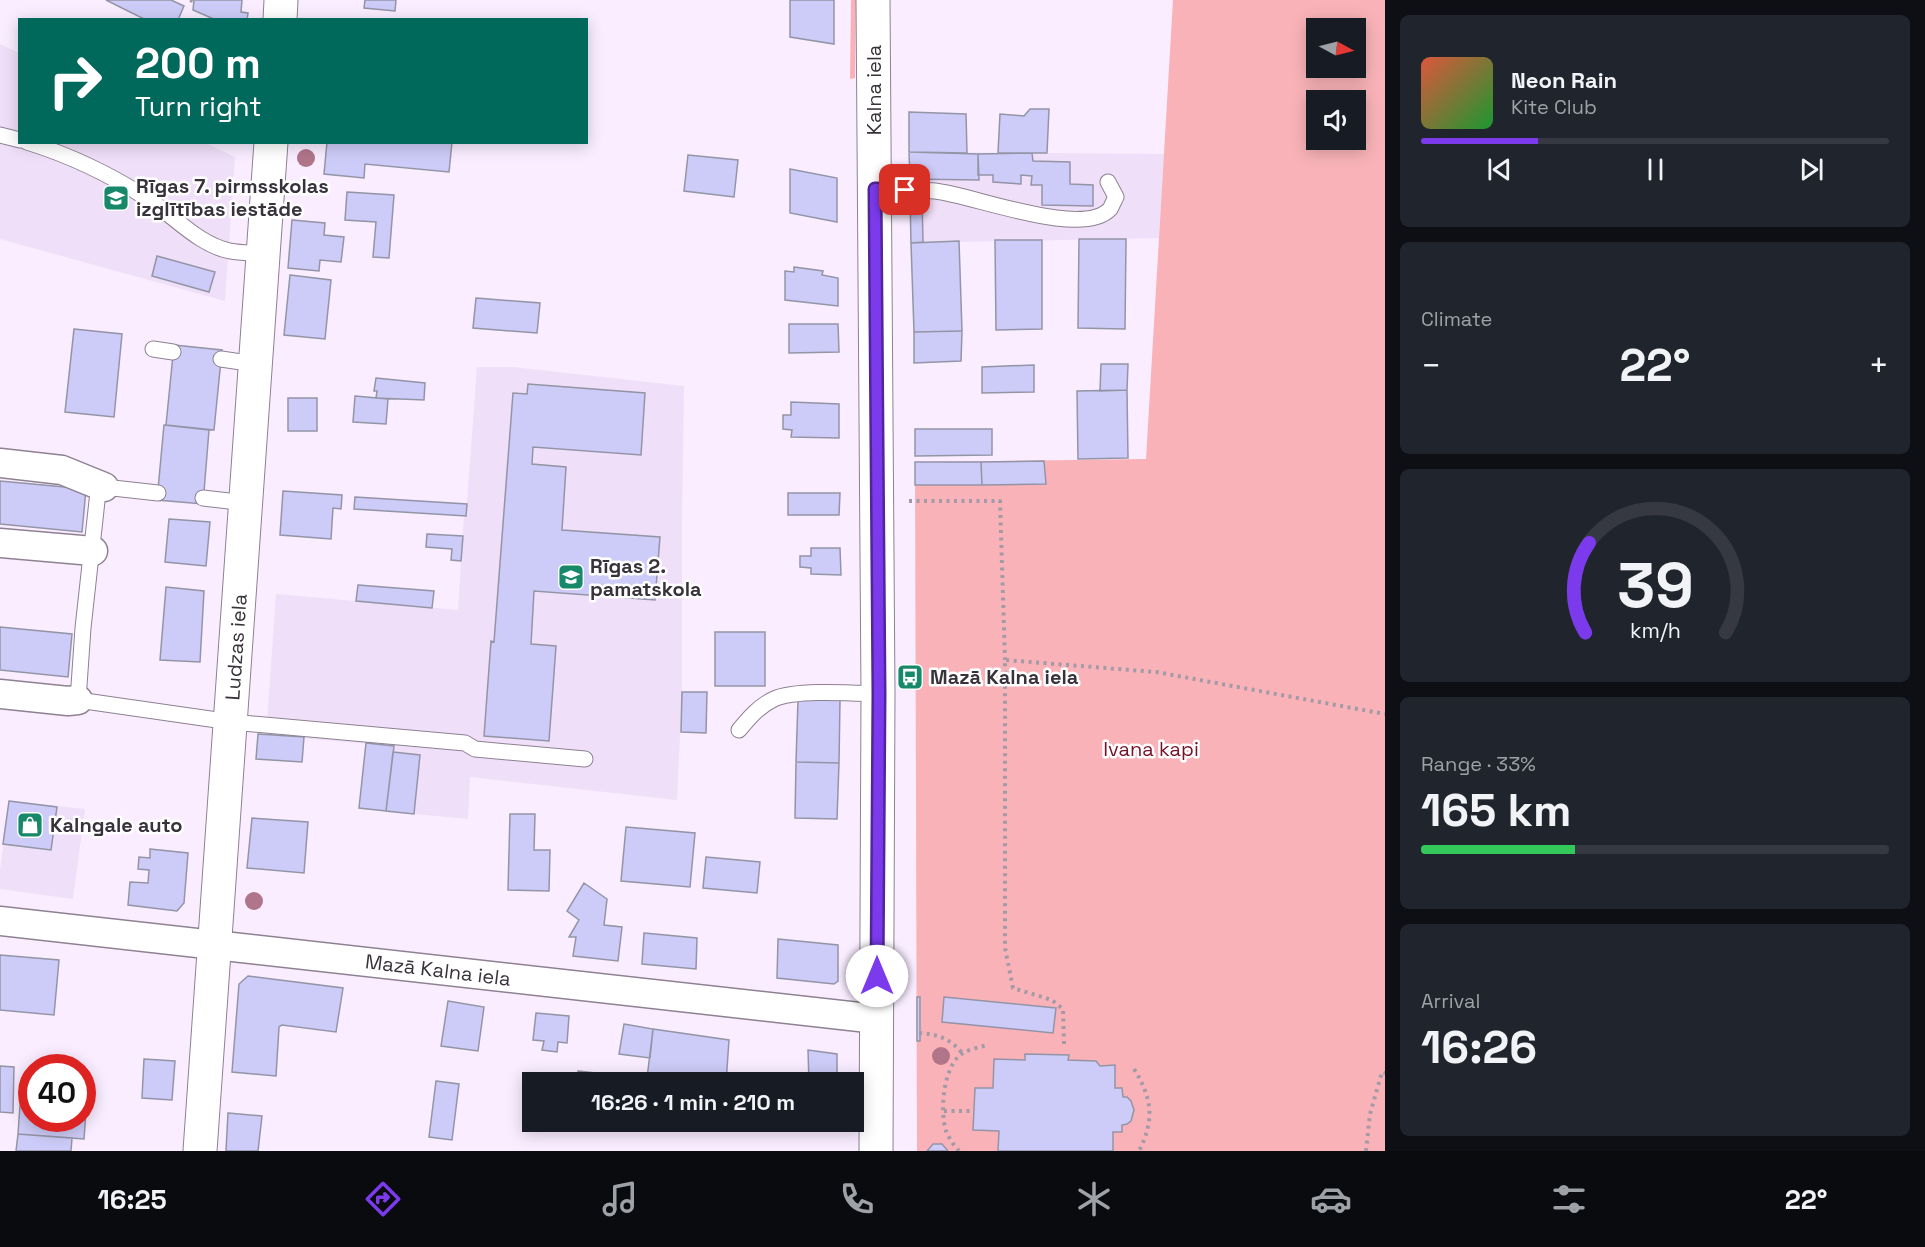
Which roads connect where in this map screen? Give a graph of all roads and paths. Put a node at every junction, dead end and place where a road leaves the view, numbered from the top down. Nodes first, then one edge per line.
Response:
1 (281, 0) edge
2 (873, 0) edge
3 (280, 18) edge
4 (0, 135) edge
5 (18, 140) edge
6 (32, 144) edge
7 (271, 144) edge
8 (1108, 182) dead end
9 (875, 189) junction
10 (262, 254) junction
11 (153, 349) dead end
12 (173, 352) dead end
13 (221, 359) dead end
14 (255, 364) junction
15 (0, 463) edge
16 (104, 487) junction
17 (158, 493) dead end
18 (204, 498) dead end
19 (909, 501) dead end
20 (246, 503) junction
21 (0, 543) edge
22 (93, 551) junction
23 (1005, 660) junction
24 (0, 694) edge
25 (879, 694) junction
26 (78, 700) junction
27 (1385, 714) edge
28 (231, 722) junction
29 (739, 730) dead end
30 (585, 759) dead end
31 (0, 921) edge
32 (215, 944) junction
33 (877, 1019) junction
34 (917, 1033) dead end
35 (1064, 1044) dead end
36 (987, 1045) dead end
37 (963, 1054) junction
38 (1134, 1069) dead end
39 (1385, 1073) edge
40 (944, 1111) junction
41 (974, 1112) dead end
42 (200, 1151) edge
43 (876, 1151) edge
44 (959, 1151) edge
45 (1139, 1151) edge
46 (1366, 1151) edge

1 - 3 street
2 - 9 street, Kalna iela
4 - 5 lane
6 - 10 lane
7 - 10 street, Ludzas iela
8 - 9 lane
9 - 25 street, Kalna iela
10 - 14 street, Ludzas iela
11 - 12 lane
13 - 14 lane
14 - 20 street, Ludzas iela
15 - 16 street
16 - 17 lane
16 - 22 lane
18 - 20 lane
19 - 23 path
20 - 28 street, Ludzas iela
21 - 22 street
22 - 26 lane
23 - 27 path
23 - 35 path
24 - 26 street
25 - 29 lane
25 - 33 street, Kalna iela
26 - 28 lane
28 - 30 lane
28 - 32 street, Ludzas iela
31 - 32 street, Mazā Kalna iela
32 - 33 street, Mazā Kalna iela
32 - 42 street, Ludzas iela
33 - 43 street, Kalna iela
34 - 37 path
36 - 37 path
37 - 40 path
38 - 45 path
39 - 46 path
40 - 41 path
40 - 44 path

